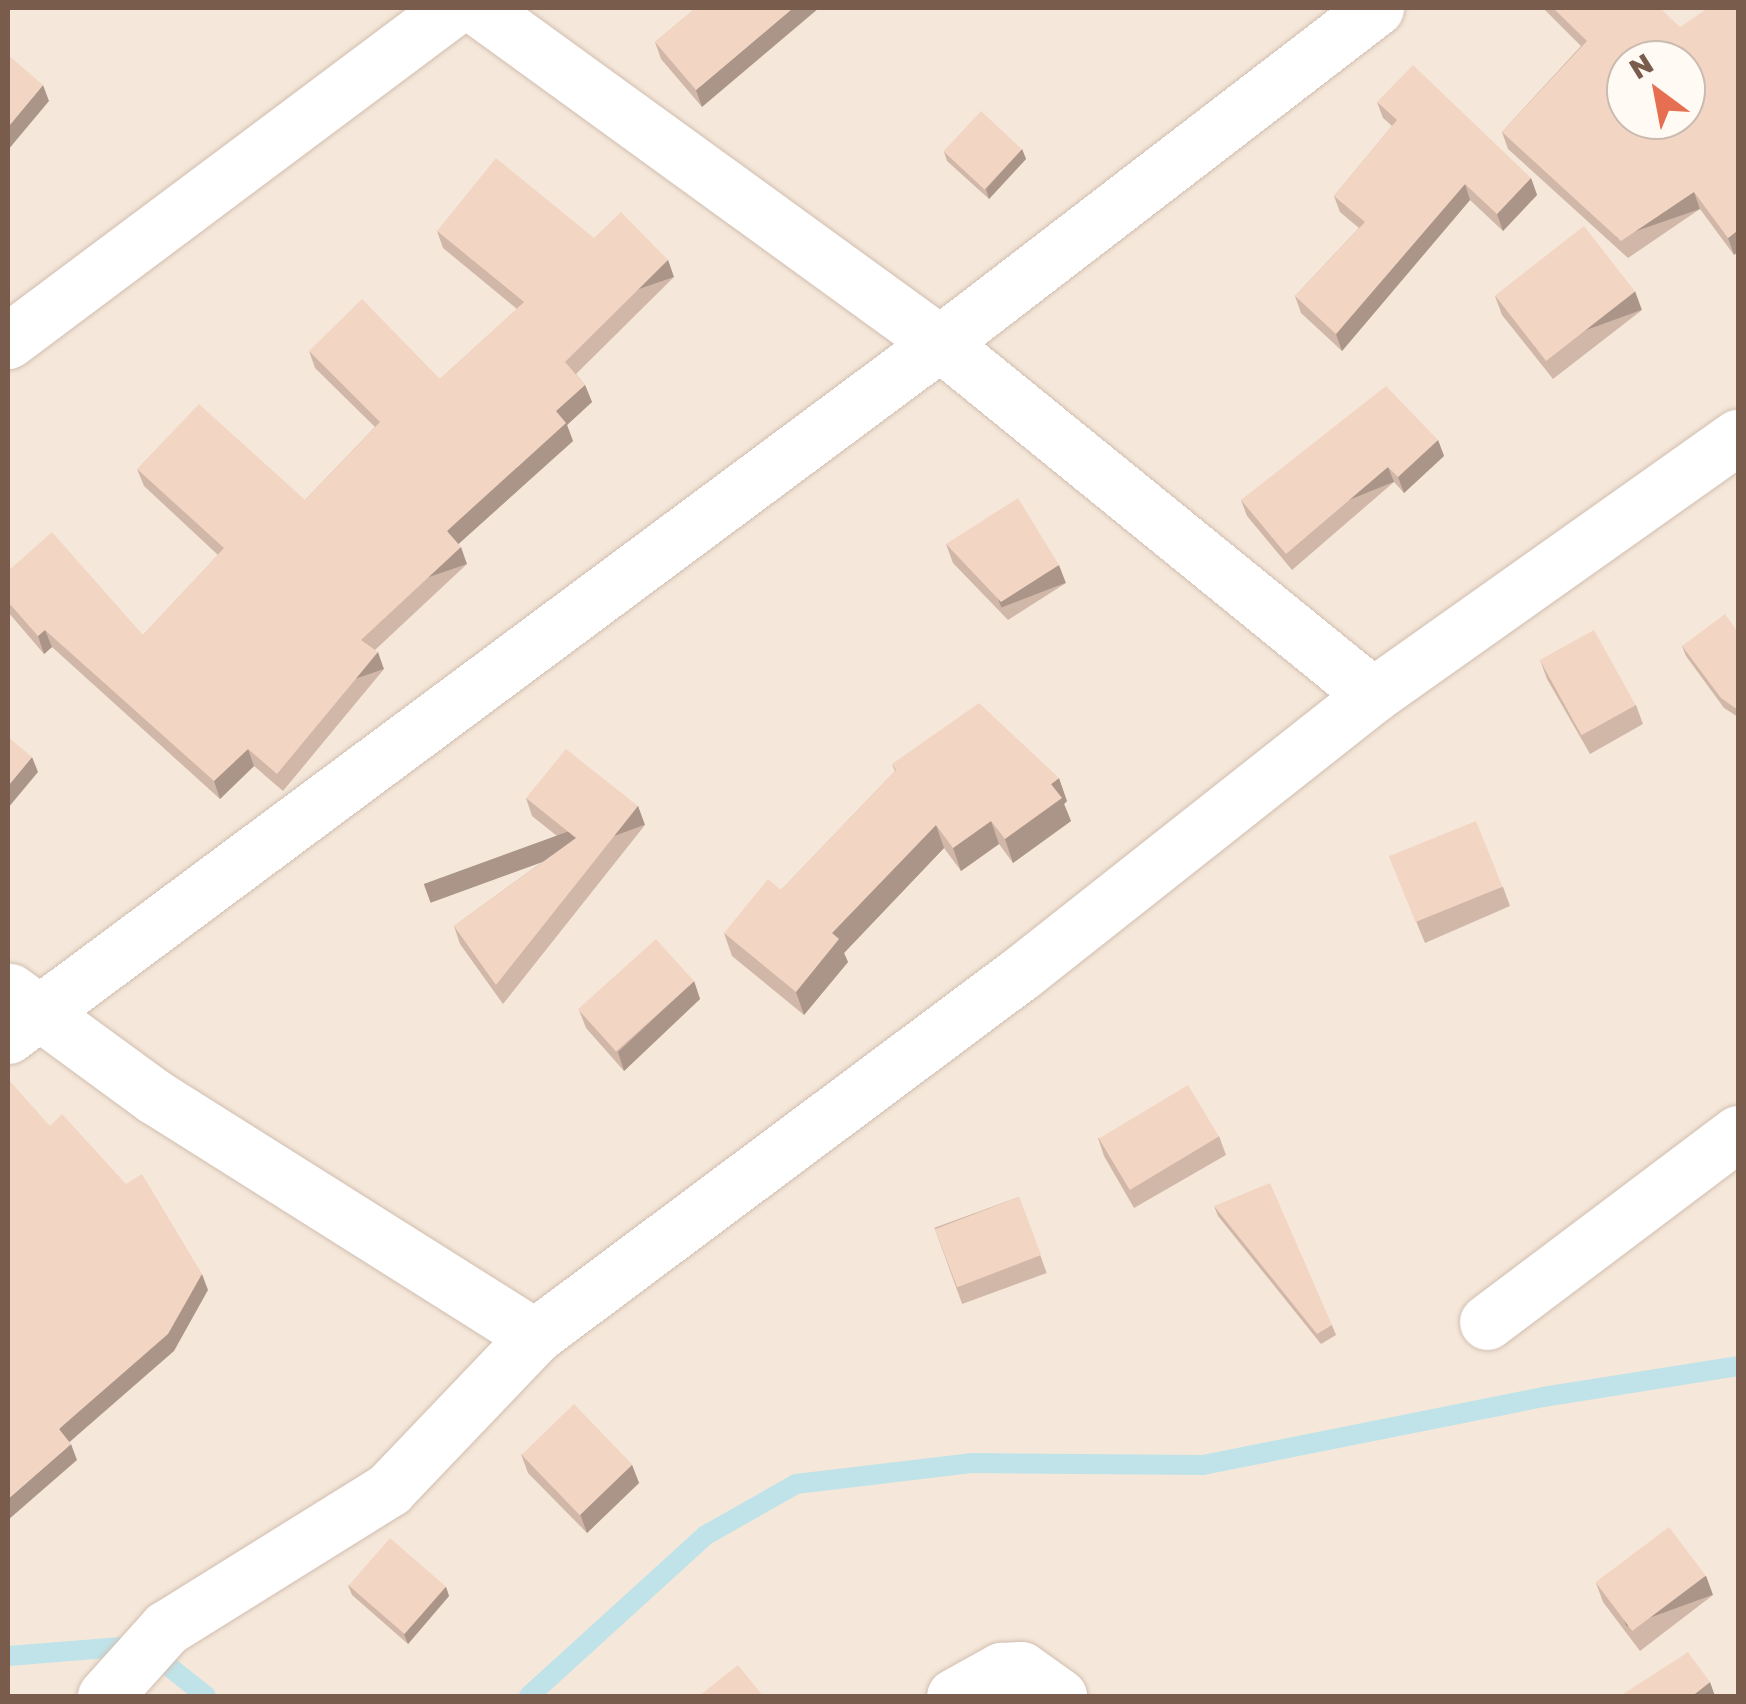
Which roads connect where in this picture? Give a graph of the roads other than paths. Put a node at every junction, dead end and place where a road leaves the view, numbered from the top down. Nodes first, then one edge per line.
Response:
1 (454, 8) edge
2 (478, 8) edge
3 (1376, 8) edge
4 (8, 341) edge
5 (940, 343) junction
6 (1738, 438) edge
7 (1373, 695) junction
8 (18, 1013) edge
9 (1738, 1132) edge
10 (1487, 1322) dead end
11 (535, 1336) junction
12 (105, 1696) edge
13 (954, 1696) edge
14 (1059, 1696) edge

1 - 4 street
2 - 5 street
3 - 5 street
5 - 7 street
5 - 8 street
6 - 7 street
7 - 11 street
8 - 11 street
9 - 10 street
11 - 12 street
13 - 14 street

